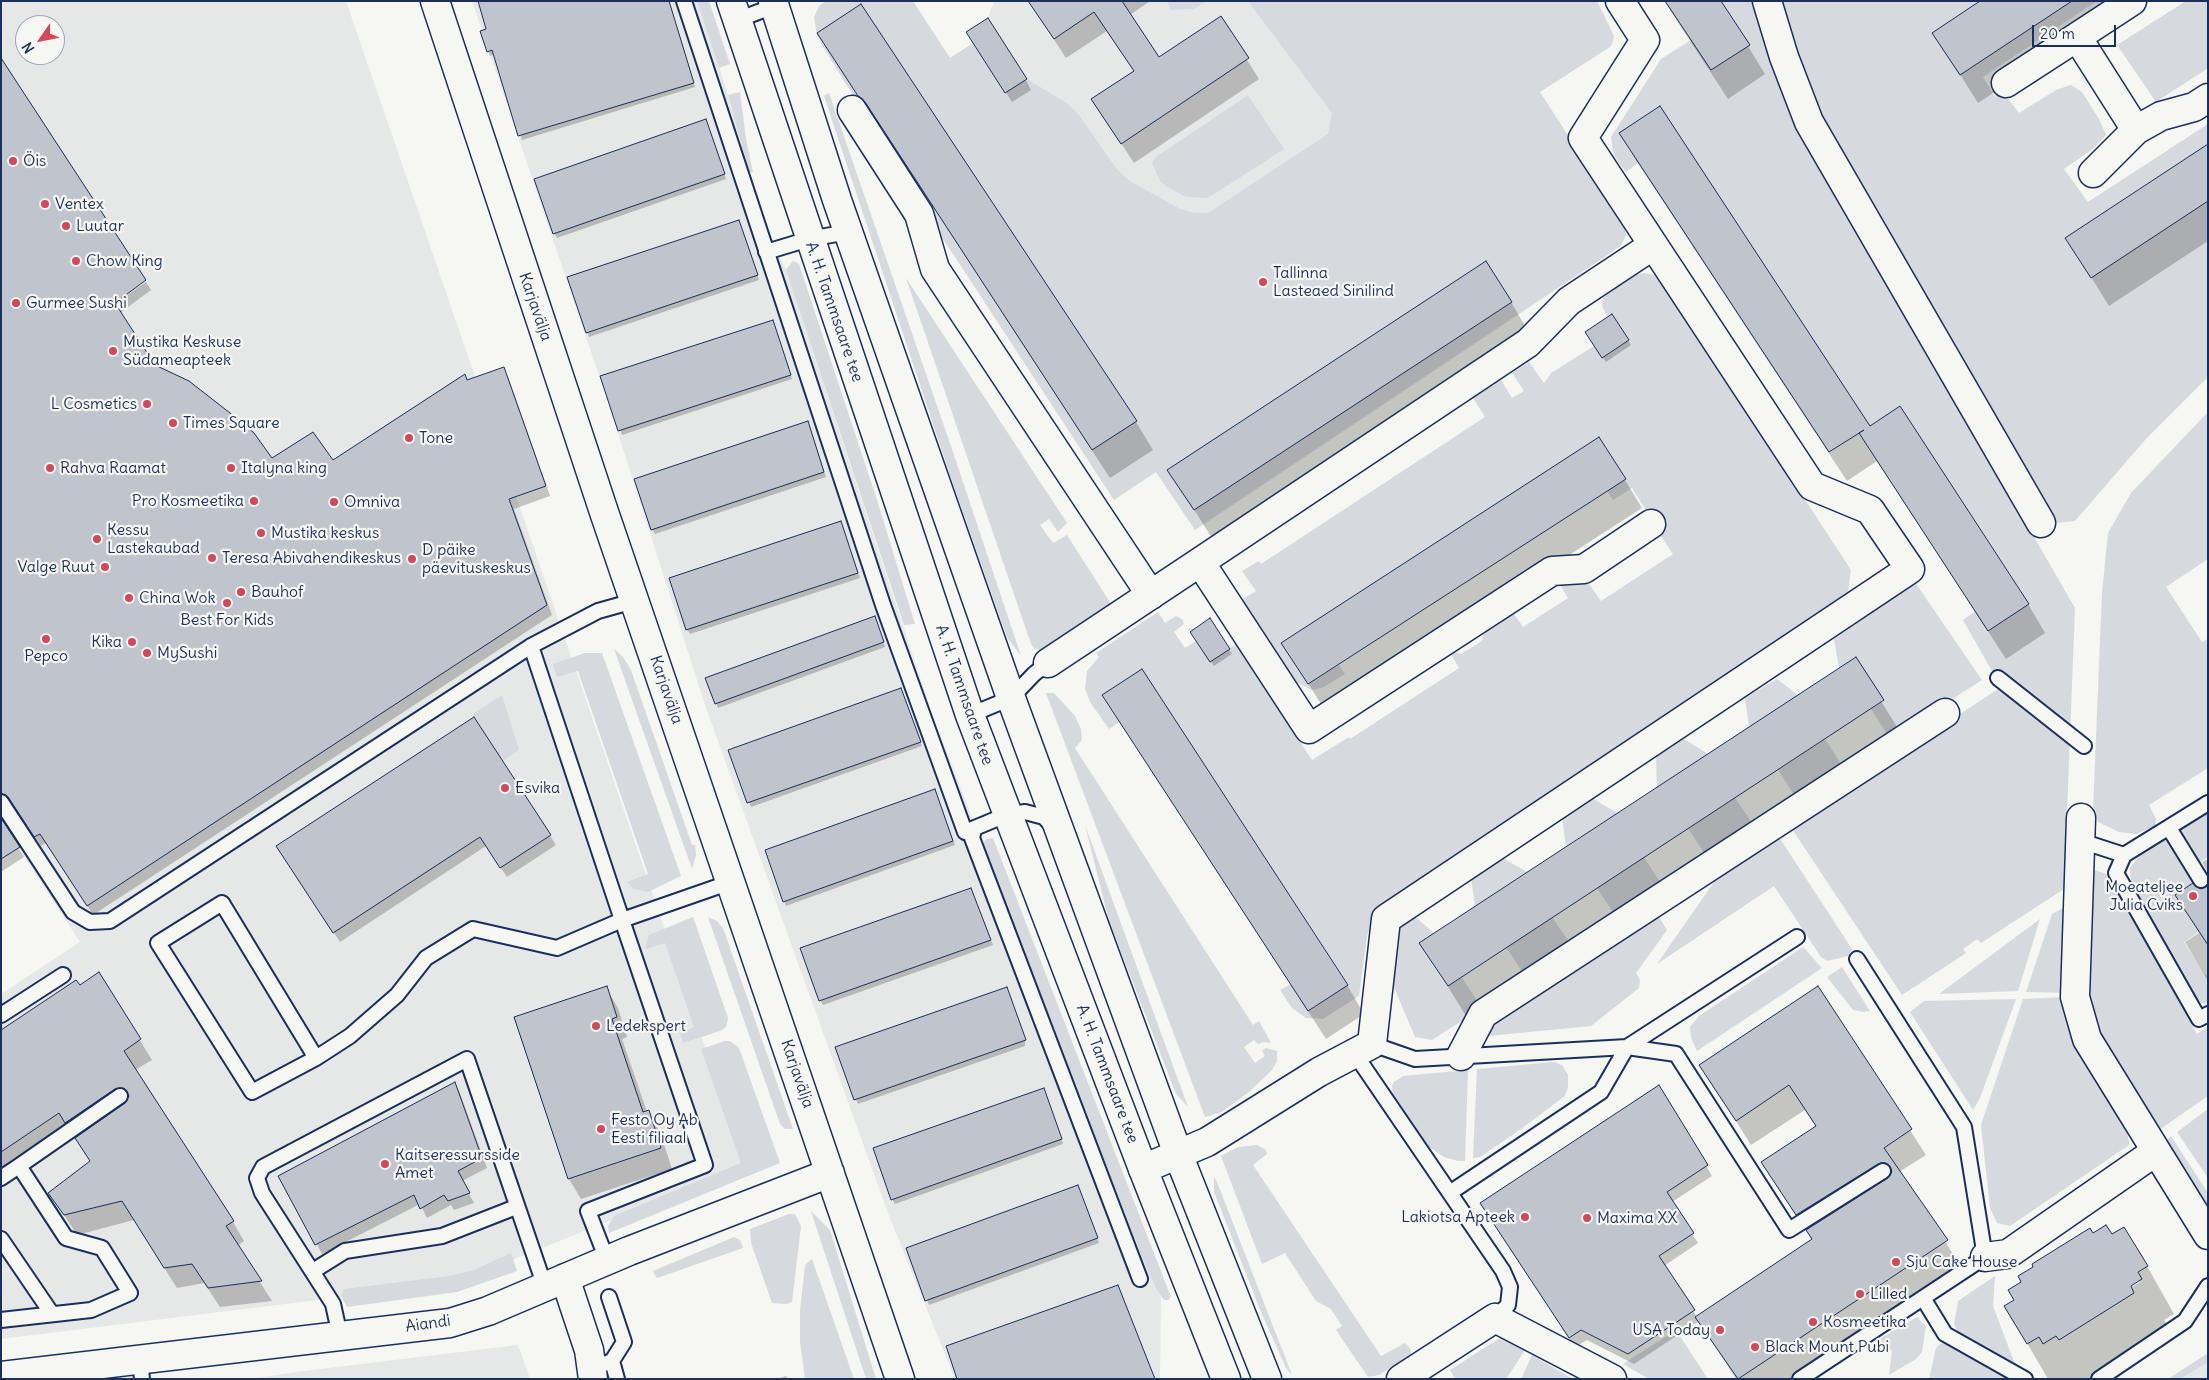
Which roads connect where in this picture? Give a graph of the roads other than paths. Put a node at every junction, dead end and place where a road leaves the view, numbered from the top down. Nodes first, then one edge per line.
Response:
1 (435, 1) edge
2 (684, 1) edge
3 (1620, 1) edge
4 (1767, 1) edge
5 (2132, 1) edge
6 (778, 3) edge
7 (734, 11) edge
8 (2076, 37) junction
9 (2006, 83) dead end
10 (2208, 98) edge
11 (852, 110) dead end
12 (2136, 130) junction
13 (2093, 172) dead end
14 (848, 232) junction
15 (809, 239) junction
16 (1652, 246) junction
17 (766, 252) junction
18 (2042, 523) dead end
19 (1652, 524) dead end
20 (1200, 562) junction
21 (1151, 595) junction
22 (634, 601) junction
23 (531, 646) junction
24 (1048, 663) joint
25 (1998, 678) dead end
26 (1011, 698) junction
27 (1945, 713) dead end
28 (970, 715) junction
29 (2084, 746) dead end
30 (1, 802) edge
31 (2208, 803) edge
32 (1006, 814) junction
33 (2168, 828) junction
34 (974, 829) junction
35 (2081, 829) joint
36 (1061, 834) junction
37 (2124, 855) junction
38 (2201, 880) dead end
39 (731, 882) junction
40 (622, 920) junction
41 (1797, 937) dead end
42 (1857, 959) dead end
43 (63, 975) dead end
44 (2208, 1014) edge
45 (1, 1015) edge
46 (1627, 1047) junction
47 (1363, 1049) junction
48 (1461, 1056) junction
49 (316, 1058) junction
50 (120, 1096) dead end
51 (2156, 1152) junction
52 (1178, 1154) junction
53 (19, 1166) junction
54 (1143, 1169) junction
55 (1883, 1171) dead end
56 (830, 1173) junction
57 (1, 1178) edge
58 (1450, 1192) junction
59 (516, 1207) junction
60 (2208, 1235) edge
61 (1, 1239) edge
62 (1985, 1257) junction
63 (607, 1260) junction
64 (313, 1271) junction
65 (1140, 1278) dead end
66 (555, 1282) junction
67 (2208, 1286) edge
68 (609, 1297) dead end
69 (1923, 1298) junction
70 (52, 1314) junction
71 (1495, 1318) junction
72 (1, 1320) edge
73 (340, 1336) junction
74 (141, 1369) edge
75 (599, 1369) edge
76 (1, 1376) edge
77 (617, 1379) edge
78 (900, 1379) edge
79 (1226, 1379) edge
80 (1267, 1379) edge
81 (1401, 1379) edge
82 (1612, 1379) edge
83 (1800, 1379) edge
84 (2025, 1379) edge
85 (2099, 1379) edge

1 - 22 street, Karjavälja
2 - 17 lane
3 - 16 street
4 - 18 street
5 - 8 street
6 - 7 lane
6 - 14 street
7 - 15 street, A. H. Tammsaare tee
8 - 9 street
8 - 12 street
10 - 12 street
11 - 21 street
12 - 13 street
14 - 15 lane
14 - 26 street
15 - 17 lane
15 - 28 street, A. H. Tammsaare tee
16 - 20 street
16 - 47 street
17 - 34 lane
19 - 20 street
20 - 21 street
21 - 24 street
22 - 23 lane
22 - 39 street, Karjavälja
23 - 30 lane
23 - 40 lane
24 - 26 lane
25 - 29 lane
26 - 28 lane
26 - 36 street
27 - 48 street
28 - 32 street, A. H. Tammsaare tee
31 - 33 lane
32 - 34 lane
32 - 36 lane
32 - 54 street, A. H. Tammsaare tee
33 - 37 lane
33 - 38 lane
34 - 65 lane
35 - 37 lane
35 - 51 street
36 - 52 street
37 - 44 lane
39 - 40 lane
39 - 56 street, Karjavälja
40 - 49 lane
40 - 63 lane
41 - 46 lane
42 - 62 lane
43 - 45 lane
46 - 48 lane
46 - 55 lane
46 - 58 lane
47 - 48 lane
47 - 52 street
47 - 58 lane
49 - 49 lane
50 - 53 lane
51 - 60 street
51 - 62 street
52 - 54 street
52 - 80 street
53 - 57 lane
53 - 70 lane
54 - 79 street, A. H. Tammsaare tee
56 - 63 street, Aiandi
56 - 78 street, Karjavälja
58 - 71 lane
59 - 64 lane
59 - 64 lane
59 - 66 lane
61 - 70 lane
62 - 69 lane
63 - 66 street, Aiandi
64 - 73 lane
66 - 73 street, Aiandi
66 - 75 street
67 - 85 lane
68 - 75 lane
69 - 83 lane
69 - 84 lane
70 - 72 lane
71 - 81 street
71 - 82 street
73 - 74 street, Aiandi
74 - 76 street, Aiandi
75 - 77 lane

